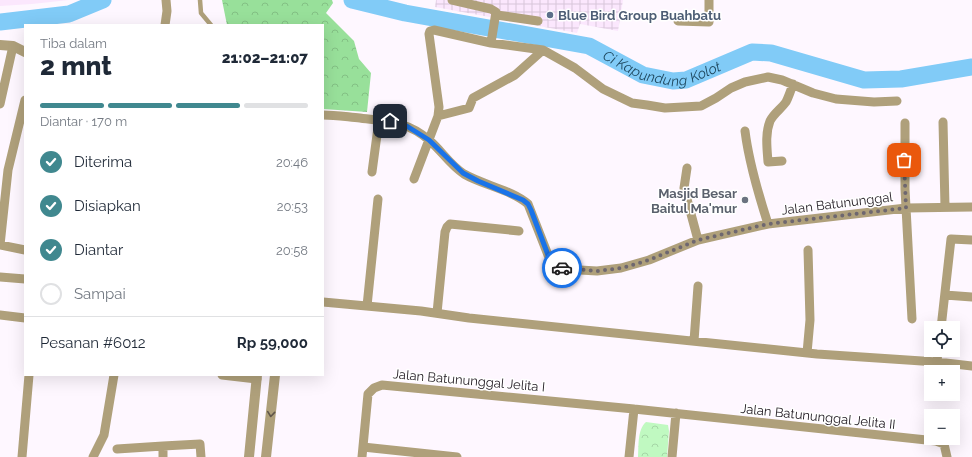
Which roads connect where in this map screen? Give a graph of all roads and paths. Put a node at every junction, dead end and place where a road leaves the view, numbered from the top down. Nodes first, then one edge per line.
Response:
1 (166, 0) edge
2 (200, 0) edge
3 (452, 0) edge
4 (709, 0) edge
5 (496, 17) junction
6 (538, 21) dead end
7 (678, 21) dead end
8 (165, 24) edge
9 (210, 24) edge
10 (491, 43) junction
11 (0, 45) edge
12 (13, 46) junction
13 (538, 49) junction
14 (24, 52) edge
15 (793, 84) junction
16 (897, 101) dead end
17 (0, 104) edge
18 (24, 108) edge
19 (324, 115) edge
20 (438, 116) junction
21 (379, 120) junction
22 (943, 122) dead end
23 (905, 124) dead end
24 (745, 131) dead end
25 (21, 134) edge
26 (429, 140) junction
27 (782, 161) dead end
28 (759, 163) junction
29 (687, 168) dead end
30 (372, 172) dead end
31 (414, 179) dead end
32 (378, 199) dead end
33 (945, 207) junction
34 (972, 207) edge
35 (906, 208) junction
36 (768, 224) junction
37 (519, 231) dead end
38 (698, 240) junction
39 (972, 240) edge
40 (0, 245) edge
41 (24, 250) edge
42 (808, 250) dead end
43 (0, 277) edge
44 (24, 279) edge
45 (698, 286) dead end
46 (944, 295) junction
47 (972, 297) edge
48 (324, 302) edge
49 (367, 306) junction
50 (437, 313) junction
51 (0, 315) edge
52 (24, 318) edge
53 (912, 319) dead end
54 (942, 321) edge
55 (694, 341) junction
56 (807, 353) junction
57 (937, 357) edge
58 (937, 362) junction
59 (972, 366) edge
60 (29, 376) edge
61 (114, 376) edge
62 (240, 376) edge
63 (275, 376) edge
64 (257, 377) edge
65 (634, 409) junction
66 (676, 413) junction
67 (163, 446) junction
68 (363, 447) junction
69 (117, 449) dead end
70 (22, 457) edge
71 (93, 457) edge
72 (163, 457) edge
73 (201, 457) edge
74 (249, 457) edge
75 (266, 457) edge
76 (362, 457) edge
77 (456, 457) edge
78 (629, 457) edge
79 (672, 457) edge
80 (947, 457) edge

1 - 8 street
2 - 9 lane
3 - 5 street
4 - 7 street
5 - 6 street
5 - 10 street
10 - 13 street
10 - 20 street
11 - 12 street
12 - 14 street
12 - 17 street
13 - 15 street
13 - 20 street
15 - 16 street
15 - 28 street
18 - 25 street
19 - 21 street, Jalan Batununggal
20 - 26 street
21 - 26 street, Jalan Batununggal
21 - 30 street
22 - 33 street
23 - 35 street
24 - 28 street
25 - 40 street
26 - 31 street
26 - 38 street, Jalan Batununggal
27 - 28 street
28 - 36 street
29 - 38 street
32 - 49 street
33 - 34 street, Jalan Batununggal
33 - 35 street, Jalan Batununggal
35 - 36 street, Jalan Batununggal
35 - 53 street
36 - 38 street, Jalan Batununggal
37 - 50 street
39 - 46 street
40 - 41 street
42 - 56 street
43 - 44 street
45 - 55 street
46 - 47 street
46 - 54 street
48 - 49 street
49 - 50 street
50 - 55 street
51 - 52 street
55 - 56 street
56 - 58 street
57 - 58 street
58 - 59 street
60 - 70 street
61 - 71 street
62 - 64 street
63 -> 75 street
64 - 74 street
65 - 66 street
65 - 68 street, Jalan Batununggal Jelita I
65 - 78 street
66 - 79 street
66 - 80 street, Jalan Batununggal Jelita II
67 - 69 street
67 - 72 street
67 - 73 street
68 - 76 street, Jalan Batununggal Jelita I
68 - 77 street

